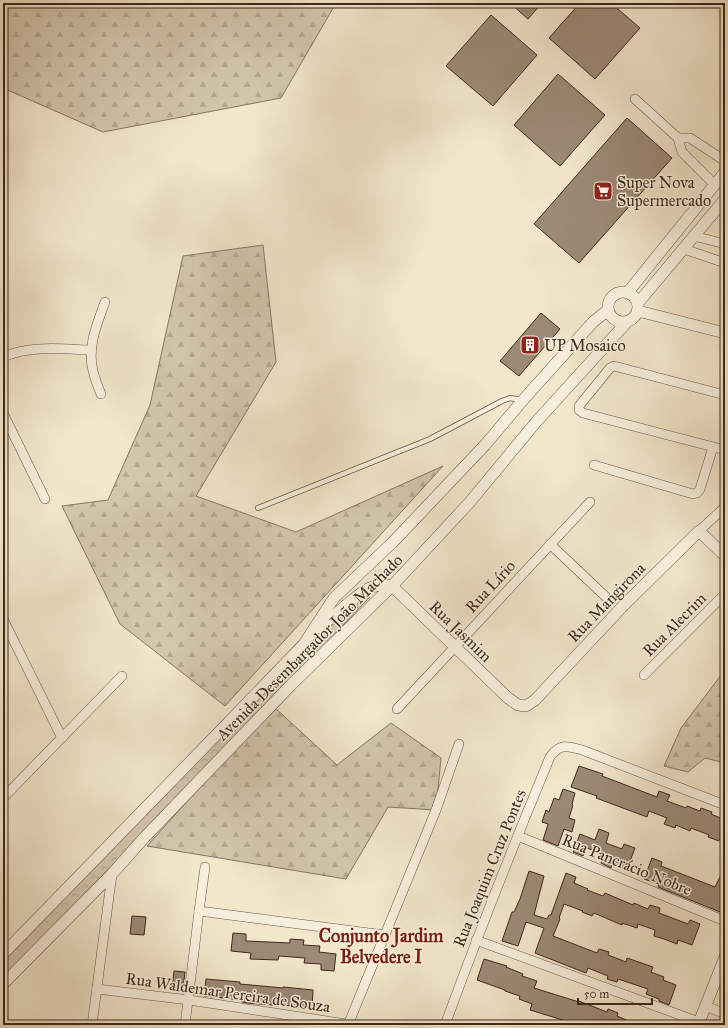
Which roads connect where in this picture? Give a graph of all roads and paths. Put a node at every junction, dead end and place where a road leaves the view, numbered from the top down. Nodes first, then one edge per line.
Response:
1 (636, 99) dead end
2 (678, 138) junction
3 (725, 161) edge
4 (725, 172) edge
5 (715, 185) junction
6 (725, 199) edge
7 (694, 236) junction
8 (725, 244) edge
9 (684, 249) junction
10 (725, 263) edge
11 (628, 292) junction
12 (105, 302) dead end
13 (638, 307) junction
14 (608, 310) junction
15 (627, 322) junction
16 (725, 334) edge
17 (91, 350) junction
18 (3, 357) edge
19 (101, 394) dead end
20 (725, 395) edge
21 (523, 400) junction
22 (3, 413) edge
23 (713, 447) junction
24 (725, 450) edge
25 (594, 465) dead end
26 (46, 500) dead end
27 (590, 502) dead end
28 (725, 507) edge
29 (258, 508) dead end
30 (699, 531) junction
31 (550, 544) junction
32 (725, 556) edge
33 (392, 586) junction
34 (725, 594) edge
35 (606, 597) dead end
36 (3, 619) edge
37 (313, 632) junction
38 (454, 647) junction
39 (644, 675) dead end
40 (122, 676) dead end
41 (508, 698) joint
42 (397, 709) dead end
43 (62, 738) junction
44 (459, 744) dead end
45 (3, 798) edge
46 (725, 805) edge
47 (518, 836) junction
48 (205, 867) dead end
49 (112, 874) junction
50 (199, 911) junction
51 (725, 921) edge
52 (384, 935) junction
53 (476, 940) junction
54 (3, 954) edge
55 (725, 957) edge
56 (3, 984) edge
57 (97, 989) junction
58 (189, 1000) junction
59 (706, 1006) junction
60 (725, 1014) edge
61 (699, 1023) edge
62 (92, 1025) edge
63 (185, 1025) edge
64 (351, 1025) edge
65 (445, 1025) edge

1 - 2 street
2 - 3 street
2 - 5 street
4 - 5 street
5 - 11 street
6 - 7 street
7 - 8 street
7 - 9 street
9 - 10 street
9 - 13 street
11 - 13 street
11 - 14 street
12 - 17 street
13 - 15 street
13 - 16 street
14 - 15 street
14 - 21 street, Avenida Desembargador João Machado
15 - 33 street, Avenida Desembargador João Machado
17 - 18 street
17 - 19 street
20 - 23 street
21 - 29 lane
21 - 37 street, Avenida Desembargador João Machado
22 - 26 street
23 - 24 street
23 - 25 street
27 - 31 street, Rua Lírio
28 - 30 street, Rua Mangirona
30 - 32 street
30 - 41 street, Rua Mangirona
31 - 35 street
31 - 38 street, Rua Lírio
33 - 37 street
33 - 38 street, Rua Jasmim
33 - 49 street, Avenida Desembargador João Machado
34 - 39 street, Rua Alecrim
36 - 43 street
37 - 54 street, Avenida Desembargador João Machado
38 - 41 street, Rua Jasmim
38 - 42 street, Rua Lírio
40 - 43 street
43 - 45 street
44 - 52 street
46 - 47 street, Rua Joaquim Cruz Pontes
47 - 51 street, Rua Pancrácio Nobre
47 - 53 street, Rua Joaquim Cruz Pontes
48 - 50 street
49 - 56 street, Avenida Desembargador João Machado
49 - 57 street
50 - 52 street
50 - 58 street
52 - 64 street
53 - 61 street
53 - 65 street, Rua Joaquim Cruz Pontes
55 - 59 street
57 - 58 street, Rua Waldemar Pereira de Souza
57 - 62 street
58 - 63 street
58 - 64 street, Rua Waldemar Pereira de Souza
59 - 60 street
59 - 61 street

